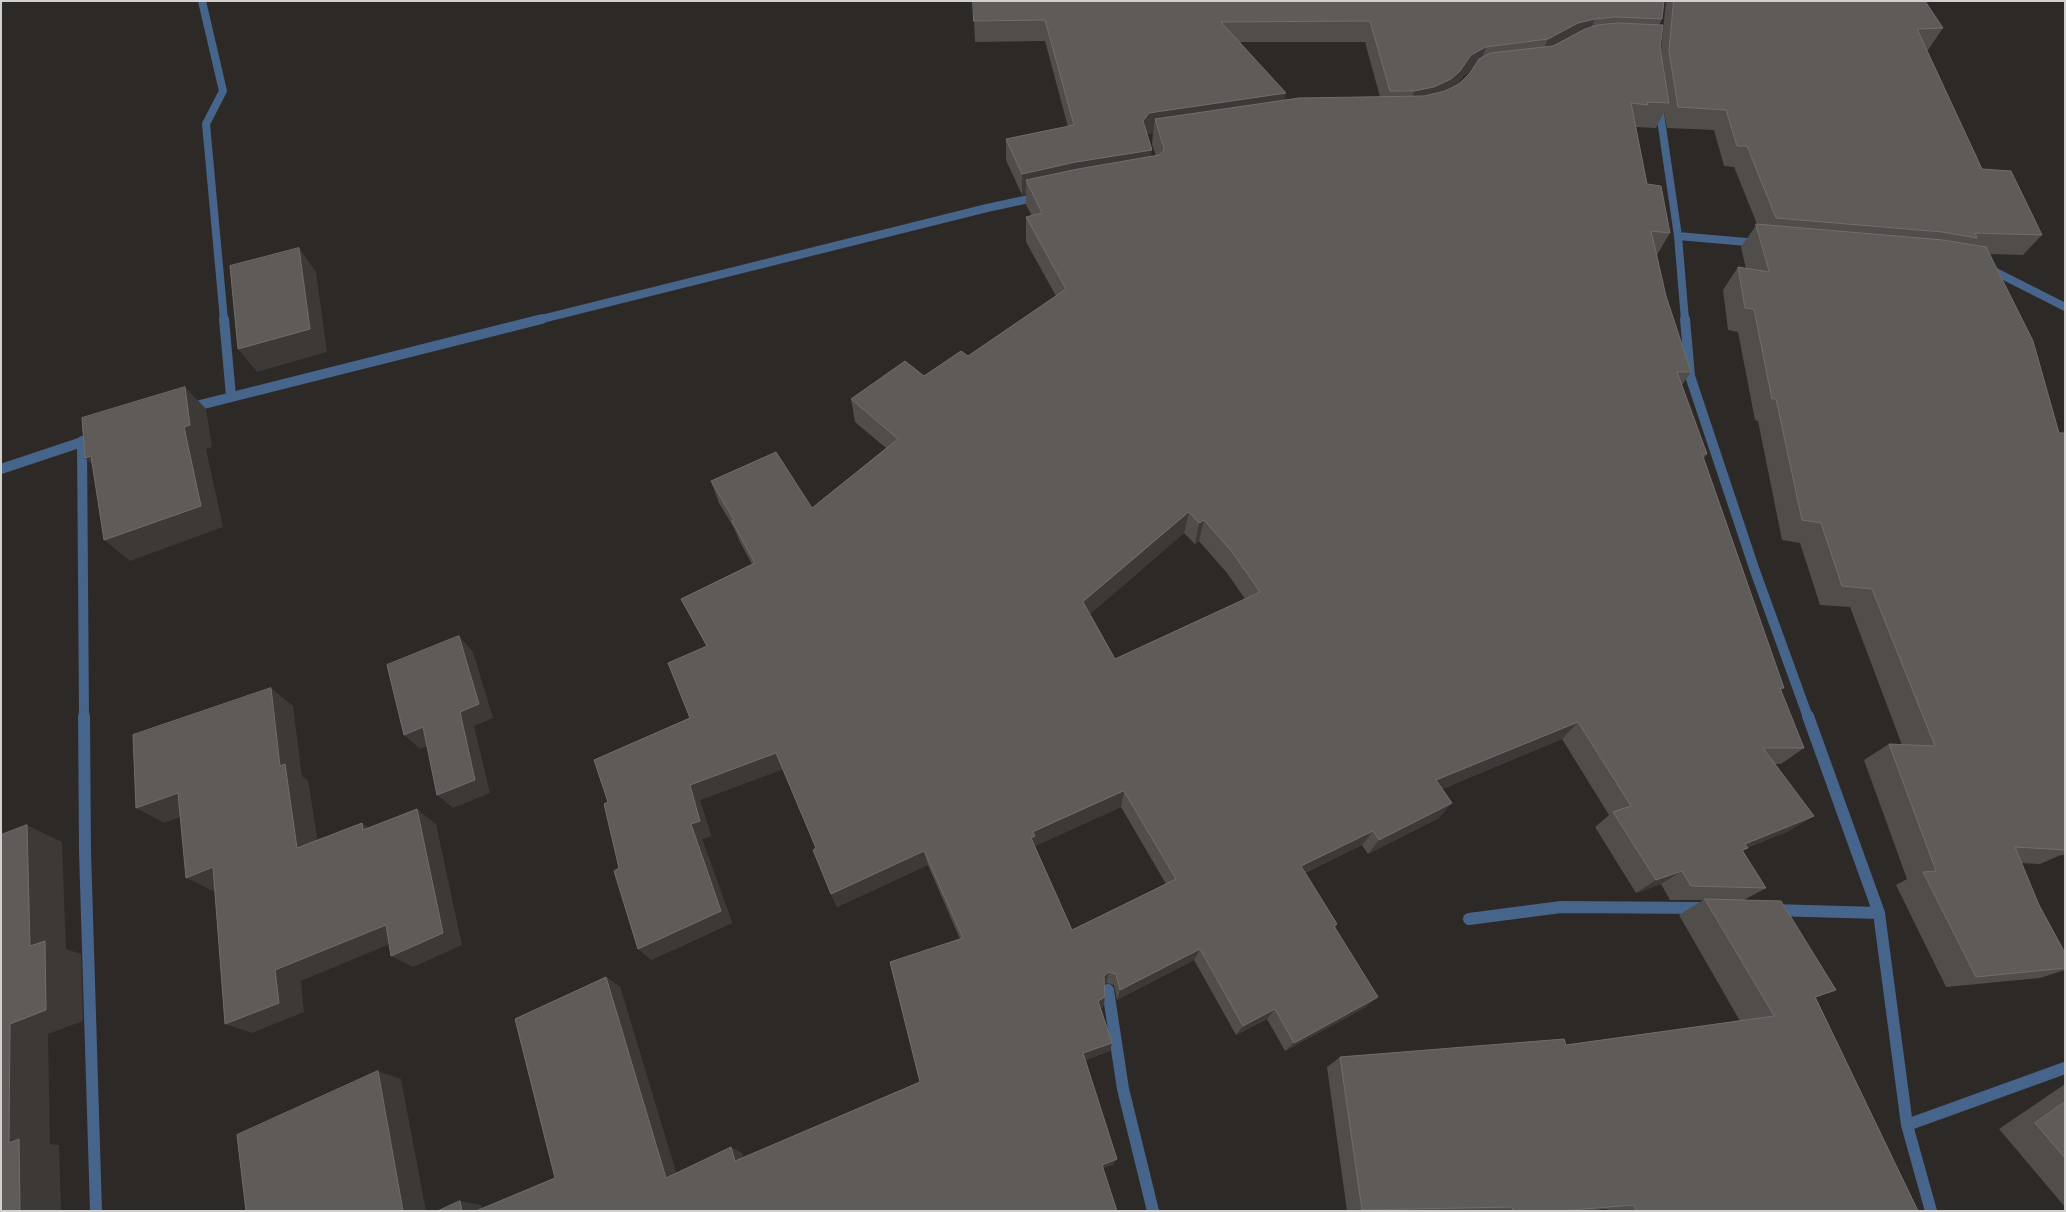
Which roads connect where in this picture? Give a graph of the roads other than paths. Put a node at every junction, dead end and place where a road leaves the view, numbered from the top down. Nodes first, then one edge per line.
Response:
1 (202, 1) edge
2 (1657, 96) edge
3 (1046, 195) edge
4 (1678, 236) junction
5 (1765, 244) edge
6 (1976, 266) edge
7 (2065, 307) edge
8 (231, 396) junction
9 (178, 411) edge
10 (104, 434) edge
11 (82, 441) junction
12 (1, 469) edge
13 (1719, 908) edge
14 (1759, 909) edge
15 (1879, 912) junction
16 (1469, 919) dead end
17 (1108, 990) edge
18 (2065, 1068) edge
19 (1906, 1125) junction
20 (96, 1211) edge
21 (1153, 1211) edge
22 (1931, 1211) edge

1 - 8 street
2 - 4 street
3 - 8 street
4 - 5 street
4 - 15 street
6 - 7 street
8 - 9 street
10 - 11 street
11 - 12 street
11 - 20 street
13 - 16 street
14 - 15 street
15 - 19 street
17 - 21 street
18 - 19 street
19 - 22 street

